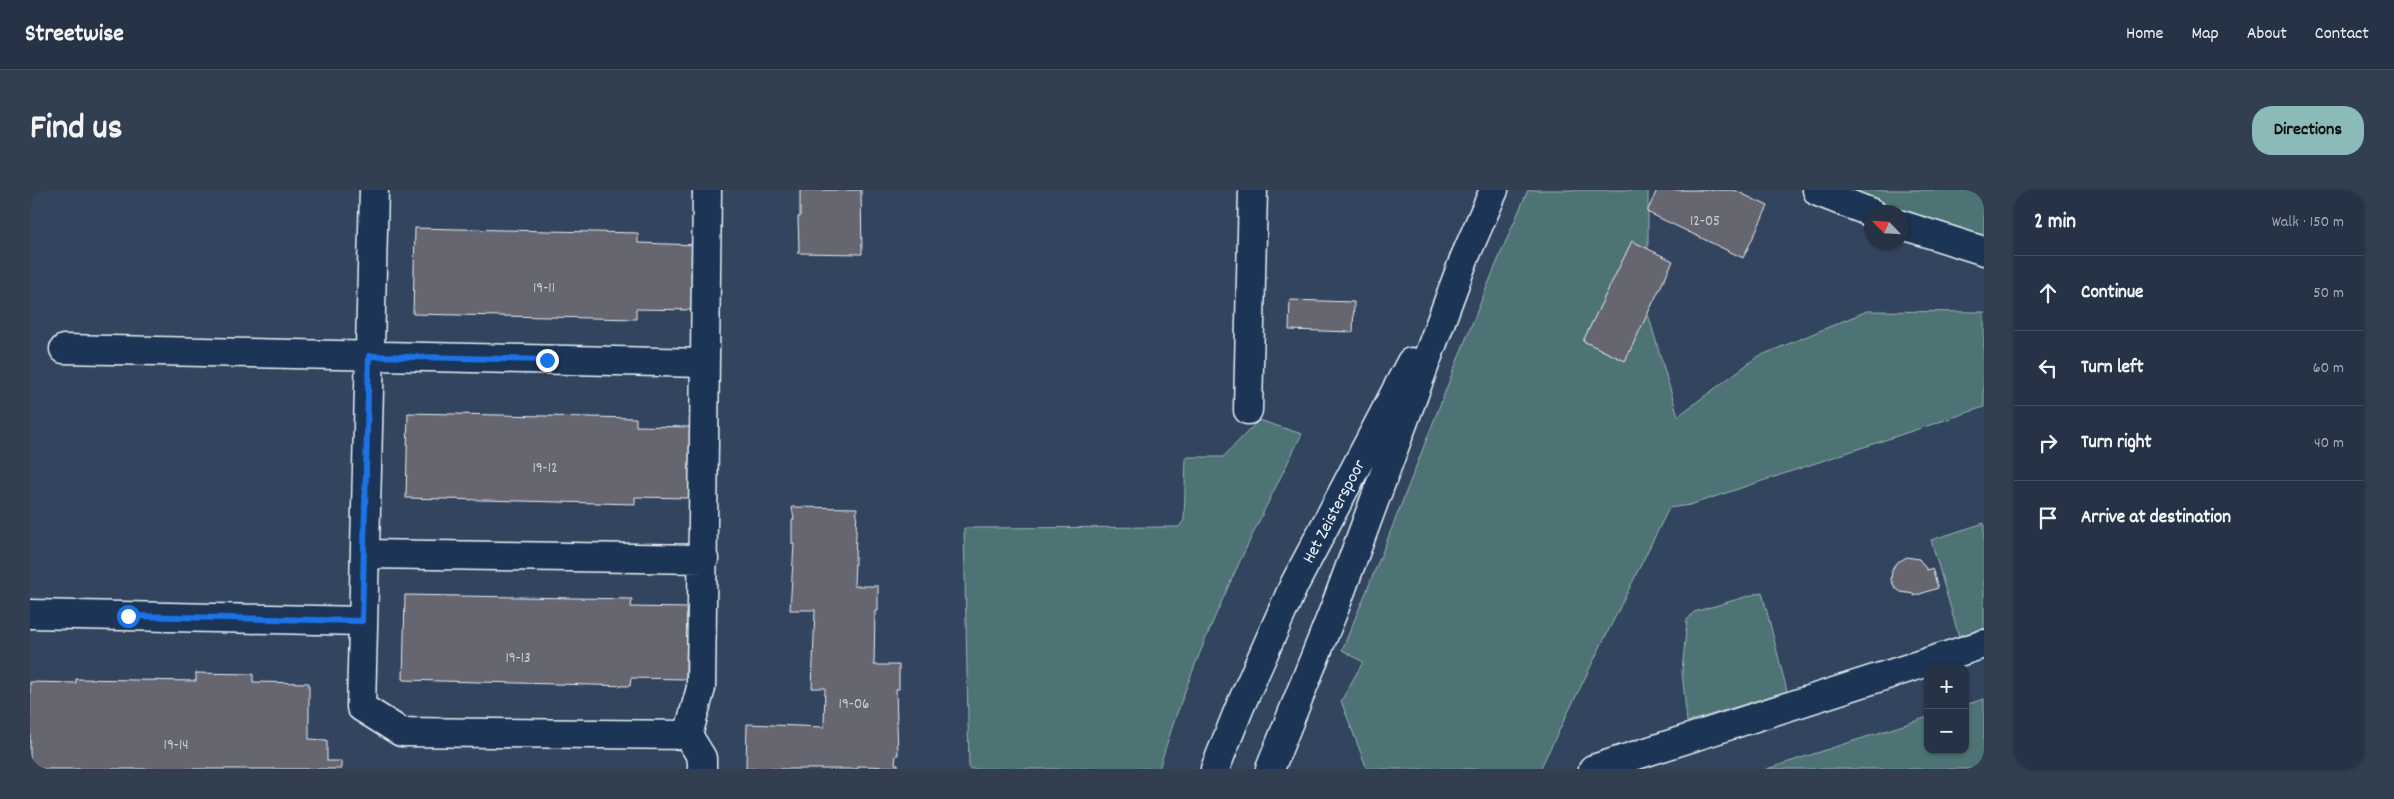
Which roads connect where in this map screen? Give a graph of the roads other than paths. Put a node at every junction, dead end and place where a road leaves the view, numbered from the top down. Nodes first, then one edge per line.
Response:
1 (374, 190) edge
2 (707, 190) edge
3 (1253, 190) edge
4 (1494, 190) edge
5 (1817, 190) edge
6 (1864, 210) edge
7 (1909, 227) edge
8 (1984, 250) edge
9 (1464, 259) junction
10 (64, 349) dead end
11 (369, 356) junction
12 (704, 363) junction
13 (1248, 410) dead end
14 (365, 554) junction
15 (704, 560) junction
16 (30, 614) edge
17 (362, 621) junction
18 (1984, 644) edge
19 (688, 735) junction
20 (1220, 767) edge
21 (702, 769) edge
22 (1270, 769) edge
23 (1593, 769) edge

1 - 11 street
2 - 12 street
3 - 13 street
4 - 9 street, Het Zeisterspoor
5 - 6 street
7 - 8 street
9 - 20 street, Het Zeisterspoor
9 - 22 street, Het Zeisterspoor
10 - 11 street
11 - 12 street
11 - 14 street
12 - 15 street
14 - 15 street
14 - 17 street
15 - 19 street
16 - 17 street
17 - 19 street
18 - 23 street
19 - 21 street

